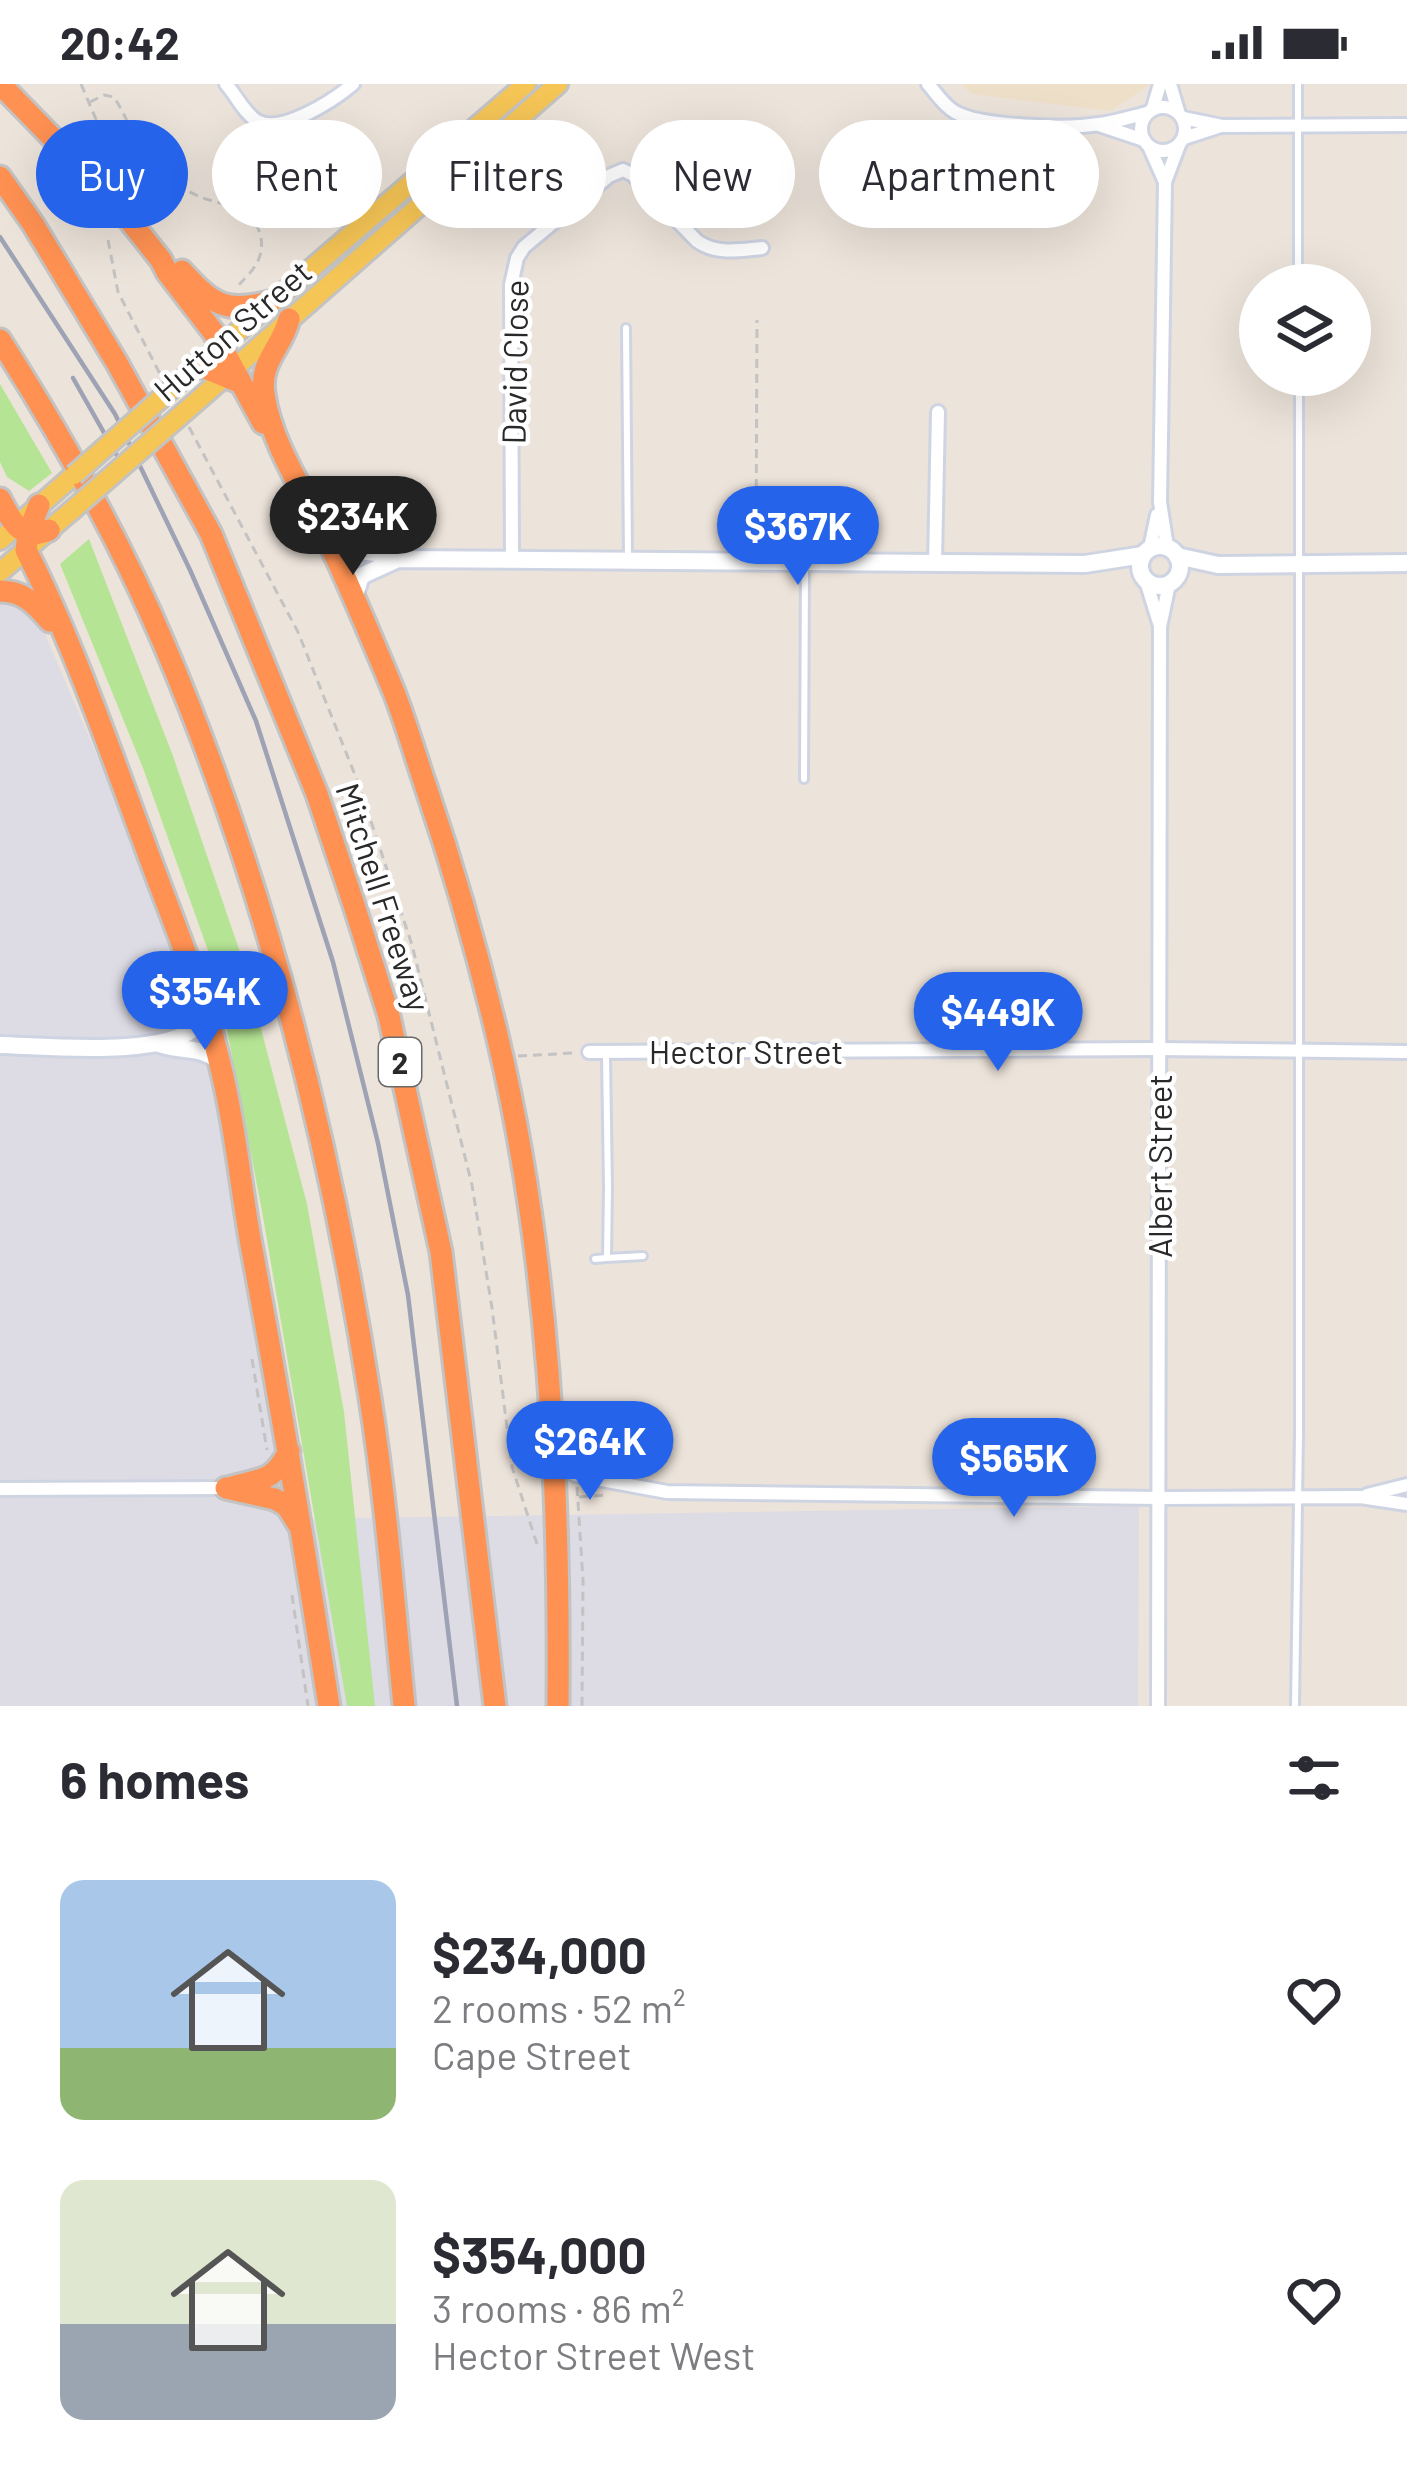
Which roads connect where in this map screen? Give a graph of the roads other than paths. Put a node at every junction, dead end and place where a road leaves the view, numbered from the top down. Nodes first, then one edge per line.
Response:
1 (0, 84) edge
2 (226, 84) edge
3 (353, 84) edge
4 (526, 84) edge
5 (557, 84) edge
6 (928, 84) edge
7 (1160, 84) edge
8 (1169, 84) edge
9 (1298, 84) edge
10 (1150, 111) junction
11 (1181, 115) junction
12 (984, 120) edge
13 (1099, 124) edge
14 (1297, 125) junction
15 (1407, 125) edge
16 (1099, 126) edge
17 (1222, 126) junction
18 (1181, 142) junction
19 (1146, 143) junction
20 (0, 176) edge
21 (1165, 182) junction
22 (762, 248) dead end
23 (161, 260) junction
24 (1298, 264) edge
25 (270, 302) junction
26 (289, 319) junction
27 (626, 328) dead end
28 (0, 340) edge
29 (220, 346) junction
30 (198, 365) junction
31 (226, 377) junction
32 (1299, 396) edge
33 (938, 412) dead end
34 (277, 439) junction
35 (39, 505) joint
36 (19, 533) edge
37 (329, 544) junction
38 (1159, 551) junction
39 (398, 559) junction
40 (512, 560) junction
41 (628, 561) junction
42 (805, 562) junction
43 (935, 563) junction
44 (1300, 563) junction
45 (1407, 563) edge
46 (1085, 565) junction
47 (1218, 566) junction
48 (0, 572) edge
49 (1144, 579) junction
50 (1172, 582) junction
51 (0, 590) edge
52 (353, 598) junction
53 (1160, 627) junction
54 (63, 634) junction
55 (804, 779) dead end
56 (206, 1010) junction
57 (158, 1044) junction
58 (0, 1045) edge
59 (1160, 1049) junction
60 (1298, 1051) junction
61 (589, 1052) road end
62 (605, 1052) junction
63 (1407, 1052) edge
64 (220, 1062) junction
65 (644, 1256) dead end
66 (595, 1258) dead end
67 (607, 1258) junction
68 (554, 1450) junction
69 (289, 1451) junction
70 (1407, 1485) edge
71 (226, 1488) junction
72 (0, 1489) edge
73 (1360, 1496) junction
74 (1158, 1498) junction
75 (1297, 1499) junction
76 (1407, 1504) edge
77 (302, 1530) junction
78 (329, 1706) edge
79 (404, 1706) edge
80 (495, 1706) edge
81 (558, 1706) edge
82 (1158, 1706) edge
83 (1295, 1706) edge

1 - 23 highway
2 - 3 street
4 - 25 main road, Hutton Street
5 - 26 main road, Hutton Street
6 - 12 street
7 - 10 street
8 - 11 street
9 - 14 lane
10 - 11 street
10 - 13 street
10 - 19 street
11 - 17 street
11 - 18 street
14 - 15 street
14 - 17 street
14 - 24 lane
16 - 19 street
17 - 18 street
18 - 19 street
18 - 21 street
19 - 21 street
20 - 80 highway, Mitchell Freeway / 2
21 - 38 street
22 - 40 street, David Close
23 - 25 highway
23 - 29 highway
25 - 29 main road, Hutton Street
26 - 31 main road, Hutton Street
26 - 34 highway
27 - 41 lane
28 - 79 highway
29 - 30 main road, Hutton Street
29 - 31 highway
30 - 31 highway
30 - 35 main road, Hutton Street, bridge
31 - 34 highway
31 - 36 main road, Hutton Street, bridge
32 - 44 lane
33 - 43 street
34 - 37 highway
35 - 36 highway
36 - 48 main road, Hutton Street
36 - 54 highway
37 - 39 street
37 - 52 highway
38 - 46 street
38 - 47 street
38 - 49 street
38 - 50 street
39 - 40 street
39 - 52 street
40 - 41 street
41 - 42 street
42 - 43 street
42 - 55 lane
43 - 46 street
44 - 45 street
44 - 47 street
44 - 60 lane
46 - 49 street
47 - 50 street
49 - 50 street
49 - 53 street, Albert Street
50 - 53 street, Albert Street
51 - 54 highway
52 - 68 highway
53 - 59 street, Albert Street
54 - 56 highway
56 - 57 street
56 - 64 highway
57 - 58 street
57 - 64 street
59 - 60 street, Hector Street
59 - 62 street, Hector Street
59 - 74 street, Albert Street
60 - 63 street, Hector Street
60 - 75 lane
61 - 62 street, Hector Street
62 - 67 lane
64 - 69 highway
65 - 67 lane
66 - 67 lane
68 - 74 street
68 - 81 highway
69 - 71 highway
69 - 77 highway
70 - 73 street
71 - 72 street
71 - 77 highway
73 - 75 street
73 - 76 street
74 - 75 street
74 - 82 street, Albert Street
75 - 83 lane
77 - 78 highway

